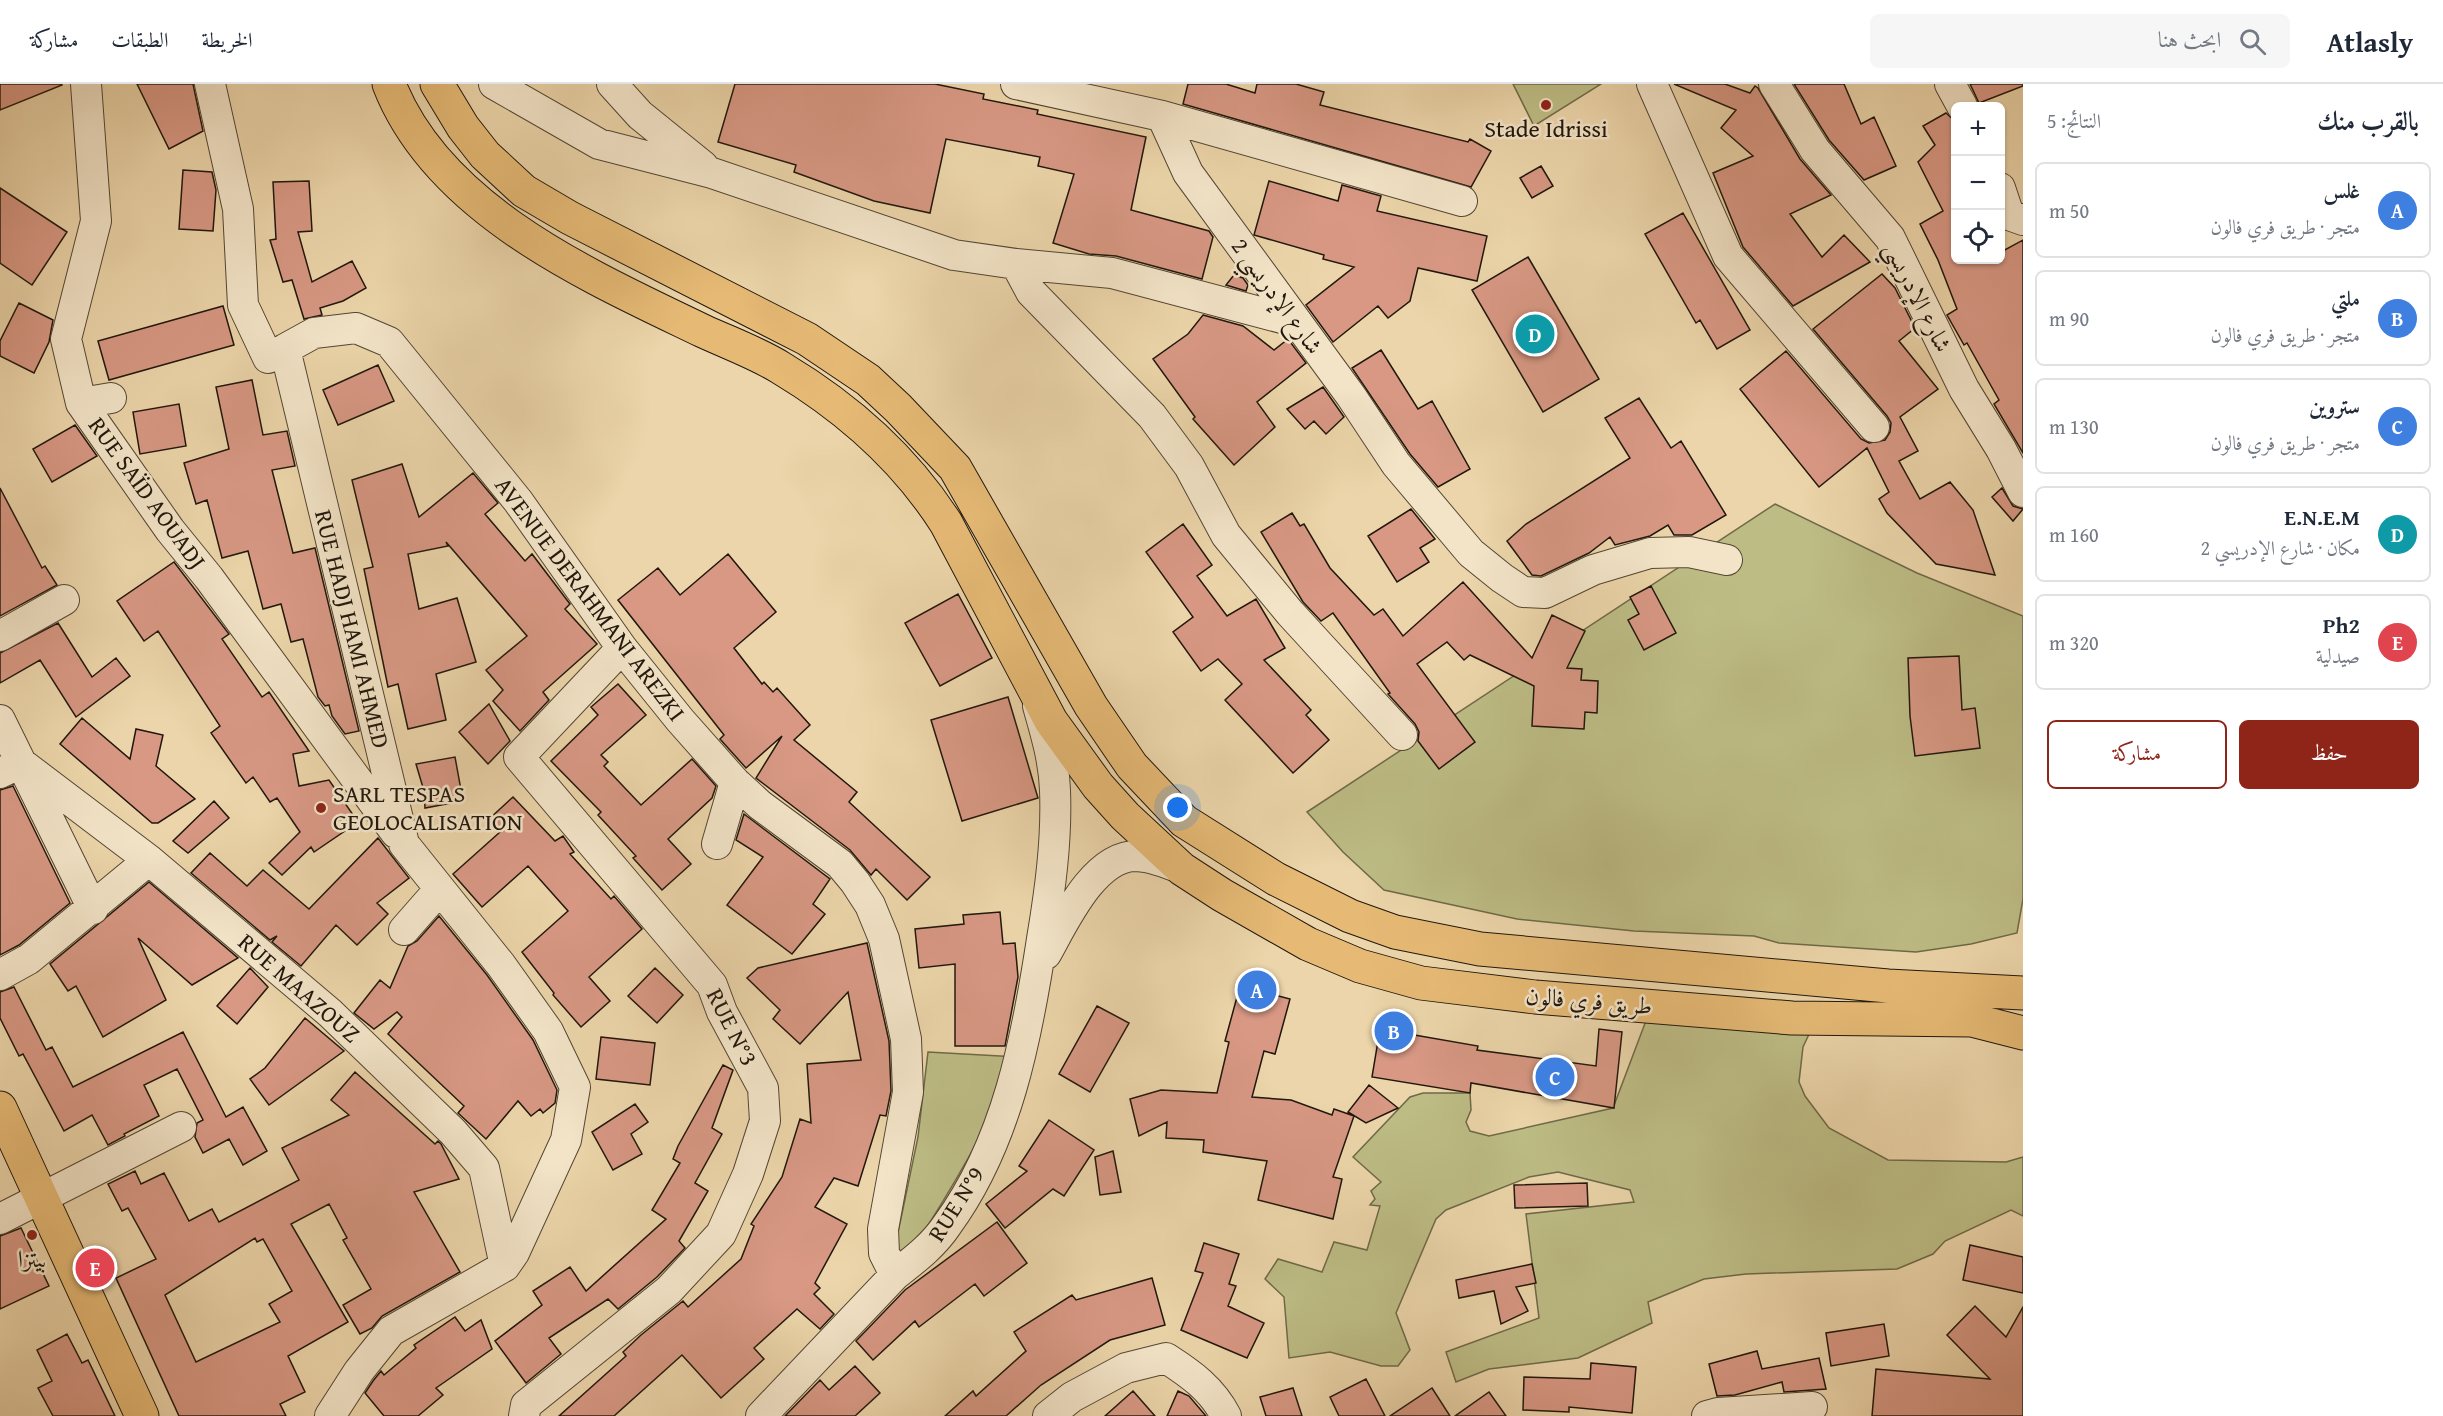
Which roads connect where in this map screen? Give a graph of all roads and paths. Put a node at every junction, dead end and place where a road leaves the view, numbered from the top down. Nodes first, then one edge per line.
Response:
1 (86, 84) edge
2 (210, 84) edge
3 (388, 84) edge
4 (437, 84) edge
5 (494, 84) edge
6 (612, 84) edge
7 (1017, 84) edge
8 (1652, 84) edge
9 (1774, 84) edge
10 (1950, 84) edge
11 (1960, 102) edge
12 (1162, 116) junction
13 (712, 173) junction
14 (1462, 201) dead end
15 (2005, 202) edge
16 (2023, 220) edge
17 (1016, 264) junction
18 (1296, 322) junction
19 (285, 349) junction
20 (111, 398) dead end
21 (81, 403) junction
22 (1874, 427) dead end
23 (2023, 492) edge
24 (1726, 560) dead end
25 (64, 600) dead end
26 (0, 636) edge
27 (622, 648) junction
28 (1033, 687) junction
29 (0, 720) edge
30 (1402, 735) dead end
31 (11, 768) edge
32 (735, 782) junction
33 (404, 844) junction
34 (717, 844) dead end
35 (149, 860) junction
36 (1182, 869) junction
37 (439, 890) junction
38 (93, 909) junction
39 (404, 930) dead end
40 (1038, 967) junction
41 (0, 975) edge
42 (2023, 993) edge
43 (2023, 1033) edge
44 (0, 1108) edge
45 (181, 1127) dead end
46 (43, 1198) junction
47 (0, 1219) edge
48 (505, 1266) junction
49 (895, 1275) junction
50 (1812, 1407) dead end
51 (142, 1416) edge
52 (330, 1416) edge
53 (524, 1416) edge
54 (761, 1416) edge
55 (1048, 1416) edge
56 (1226, 1416) edge
57 (1707, 1416) edge

1 - 21 street, RUE SAÏD AOUADJ
2 - 19 street
3 - 28 main road, طريق فري فالون
4 - 42 main road
5 - 13 street
6 - 13 street
7 - 12 street
8 - 22 street
9 - 23 street, شارع الإدريسي
10 - 11 street
12 - 14 street
12 - 18 street, شارع الإدريسي 2
13 - 17 street
15 - 16 street
17 - 18 street
17 - 30 street
18 - 24 street, شارع الإدريسي 2
19 - 27 street, AVENUE DERAHMANI AREZKI
19 - 33 street, RUE HADJ HAMI AHMED
20 - 21 street
21 - 33 street, RUE SAÏD AOUADJ
25 - 26 street
27 - 32 street, AVENUE DERAHMANI AREZKI
27 - 53 street, RUE N°3
28 - 36 main road, طريق فري فالون
28 - 40 street, RUE N°9
29 - 31 street
31 - 35 street, RUE MAAZOUZ
31 - 38 street
32 - 34 street
32 - 49 street, AVENUE DERAHMANI AREZKI
33 - 37 street, RUE HADJ HAMI AHMED
35 - 38 street
35 - 48 street, RUE MAAZOUZ
36 - 40 street
36 - 43 main road, طريق فري فالون
37 - 39 street
37 - 48 street, RUE HADJ HAMI AHMED
38 - 41 street
40 - 49 street, RUE N°9
44 - 46 main road
45 - 46 street
46 - 47 street
46 - 51 main road
48 - 52 street
49 - 54 street, RUE N°9
50 - 57 street
55 - 56 street

